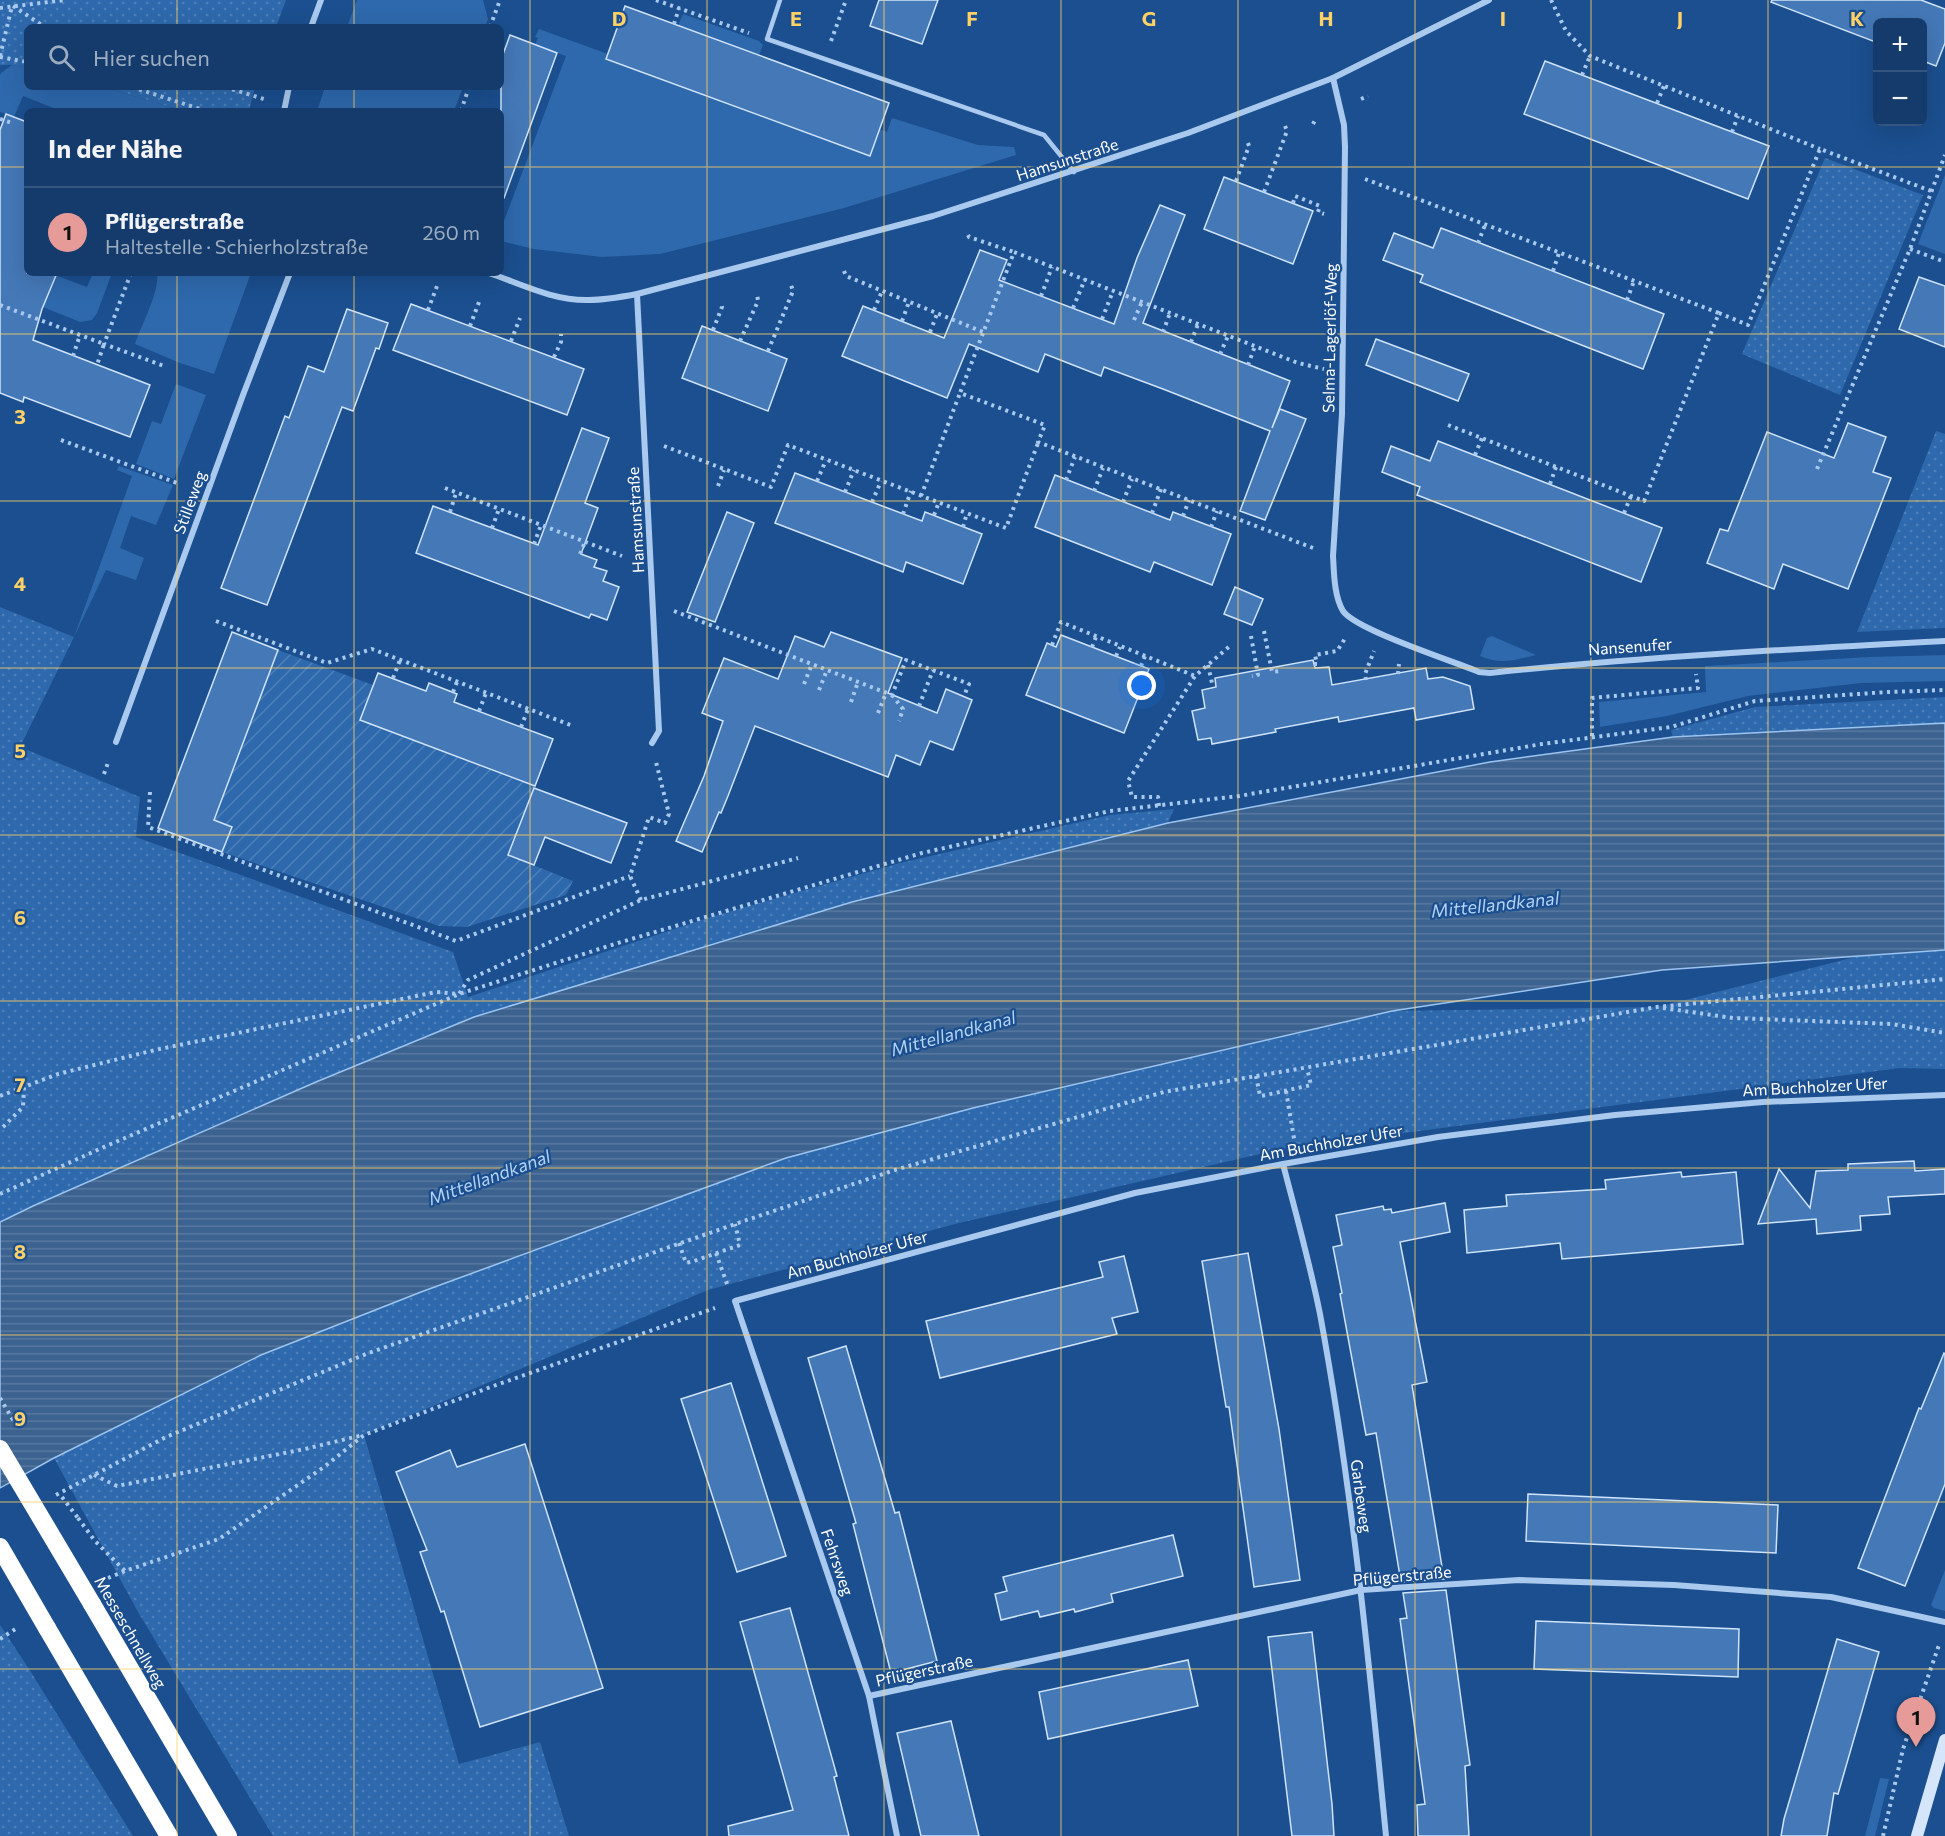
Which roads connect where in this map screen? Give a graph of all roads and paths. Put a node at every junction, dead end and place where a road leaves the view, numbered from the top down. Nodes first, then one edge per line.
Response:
1 (65, 0) edge
2 (321, 0) edge
3 (500, 0) edge
4 (656, 0) edge
5 (780, 0) edge
6 (846, 0) edge
7 (1489, 0) edge
8 (1551, 0) edge
9 (12, 6) junction
10 (0, 8) edge
11 (679, 8) junction
12 (40, 24) edge
13 (312, 24) edge
14 (491, 24) edge
15 (674, 24) dead end
16 (767, 39) junction
17 (1590, 56) junction
18 (0, 57) edge
19 (825, 59) junction
20 (24, 61) edge
21 (1582, 75) dead end
22 (1333, 78) junction
23 (1664, 86) junction
24 (141, 90) edge
25 (234, 90) edge
26 (288, 90) edge
27 (468, 90) edge
28 (1368, 96) dead end
29 (1361, 99) dead end
30 (264, 100) dead end
31 (180, 103) junction
32 (1657, 104) dead end
33 (179, 108) edge
34 (196, 108) edge
35 (285, 108) edge
36 (461, 108) edge
37 (1738, 116) junction
38 (0, 118) edge
39 (1316, 118) dead end
40 (12, 123) dead end
41 (1313, 124) dead end
42 (1285, 126) dead end
43 (1732, 132) dead end
44 (1247, 140) dead end
45 (1820, 149) junction
46 (1945, 155) edge
47 (1074, 172) junction
48 (1365, 179) dead end
49 (1236, 181) dead end
50 (1931, 191) junction
51 (1264, 192) dead end
52 (1293, 203) dead end
53 (1331, 215) dead end
54 (1485, 225) junction
55 (968, 236) dead end
56 (1478, 243) dead end
57 (1910, 249) junction
58 (1014, 252) junction
59 (1560, 253) junction
60 (1945, 262) edge
61 (1052, 267) junction
62 (844, 271) dead end
63 (1552, 271) dead end
64 (130, 276) edge
65 (289, 276) edge
66 (498, 276) edge
67 (1085, 279) junction
68 (1634, 281) junction
69 (791, 285) dead end
70 (437, 286) dead end
71 (882, 291) junction
72 (1113, 291) junction
73 (637, 294) junction
74 (756, 294) dead end
75 (1041, 296) dead end
76 (1627, 300) dead end
77 (479, 302) dead end
78 (909, 302) junction
79 (1142, 302) junction
80 (721, 303) dead end
81 (0, 305) edge
82 (1073, 308) dead end
83 (428, 310) dead end
84 (874, 310) dead end
85 (1170, 313) junction
86 (1719, 313) junction
87 (937, 314) junction
88 (520, 318) dead end
89 (1102, 319) dead end
90 (1134, 320) dead end
91 (902, 321) dead end
92 (1198, 324) junction
93 (470, 326) dead end
94 (713, 330) dead end
95 (930, 332) dead end
96 (983, 332) junction
97 (1164, 332) dead end
98 (561, 334) dead end
99 (80, 335) junction
100 (1228, 336) junction
101 (511, 341) dead end
102 (740, 341) dead end
103 (1191, 342) dead end
104 (104, 344) junction
105 (1255, 346) junction
106 (768, 351) dead end
107 (1220, 354) dead end
108 (73, 356) dead end
109 (554, 357) dead end
110 (97, 364) dead end
111 (1248, 364) dead end
112 (164, 366) dead end
113 (1328, 370) dead end
114 (960, 393) junction
115 (1448, 425) dead end
116 (1482, 438) junction
117 (61, 440) dead end
118 (1038, 442) junction
119 (645, 448) junction
120 (1475, 455) dead end
121 (1075, 457) junction
122 (826, 459) junction
123 (1556, 467) junction
124 (1104, 468) junction
125 (1817, 469) dead end
126 (724, 470) junction
127 (854, 470) junction
128 (1132, 479) junction
129 (881, 480) junction
130 (1066, 480) dead end
131 (817, 481) dead end
132 (177, 483) dead end
133 (1550, 484) dead end
134 (718, 486) dead end
135 (445, 488) dead end
136 (1161, 489) junction
137 (911, 491) junction
138 (1094, 491) dead end
139 (845, 492) dead end
140 (456, 493) junction
141 (921, 496) junction
142 (1631, 496) junction
143 (1189, 501) junction
144 (872, 502) dead end
145 (939, 502) junction
146 (1123, 502) dead end
147 (499, 509) junction
148 (1217, 511) junction
149 (450, 512) dead end
150 (967, 513) junction
151 (1152, 513) dead end
152 (1624, 513) dead end
153 (903, 514) dead end
154 (934, 515) dead end
155 (1183, 516) dead end
156 (541, 525) junction
157 (963, 527) dead end
158 (1211, 527) dead end
159 (492, 528) dead end
160 (585, 542) junction
161 (534, 544) dead end
162 (580, 554) dead end
163 (622, 556) dead end
164 (1334, 556) junction
165 (673, 611) dead end
166 (216, 621) dead end
167 (1356, 622) junction
168 (1264, 631) dead end
169 (1251, 636) dead end
170 (1096, 637) junction
171 (1945, 641) edge
172 (1052, 645) dead end
173 (1231, 645) dead end
174 (1120, 646) junction
175 (1092, 647) dead end
176 (1116, 656) dead end
177 (1145, 656) junction
178 (400, 660) junction
179 (812, 664) junction
180 (1208, 664) junction
181 (1314, 664) dead end
182 (1141, 666) dead end
183 (1397, 668) dead end
184 (827, 670) junction
185 (933, 670) junction
186 (1280, 671) dead end
187 (1685, 673) dead end
188 (1365, 674) dead end
189 (1398, 674) dead end
190 (1195, 676) junction
191 (1252, 676) dead end
192 (393, 678) dead end
193 (1366, 680) dead end
194 (457, 682) junction
195 (858, 682) junction
196 (1216, 682) dead end
197 (804, 684) dead end
198 (819, 690) dead end
199 (1945, 690) edge
200 (453, 692) dead end
201 (486, 693) junction
202 (886, 693) junction
203 (892, 696) junction
204 (964, 696) dead end
205 (850, 702) dead end
206 (919, 706) dead end
207 (528, 709) junction
208 (479, 711) dead end
209 (878, 713) dead end
210 (899, 721) dead end
211 (573, 726) dead end
212 (521, 727) dead end
213 (1592, 736) junction
214 (116, 742) dead end
215 (652, 743) joint
216 (150, 792) dead end
217 (1159, 806) junction
218 (798, 858) dead end
219 (630, 876) junction
220 (641, 900) junction
221 (1945, 980) edge
222 (459, 994) junction
223 (1657, 1007) junction
224 (1945, 1033) edge
225 (1307, 1068) junction
226 (1256, 1076) junction
227 (24, 1087) junction
228 (1286, 1091) junction
229 (1945, 1095) edge
230 (0, 1096) edge
231 (3, 1127) dead end
232 (1295, 1143) dead end
233 (1284, 1164) junction
234 (0, 1194) edge
235 (735, 1224) junction
236 (679, 1243) junction
237 (716, 1253) junction
238 (722, 1272) dead end
239 (735, 1301) junction
240 (364, 1435) junction
241 (0, 1449) edge
242 (78, 1518) dead end
243 (0, 1547) edge
244 (125, 1571) junction
245 (105, 1580) dead end
246 (1361, 1590) junction
247 (1945, 1622) edge
248 (15, 1629) dead end
249 (0, 1639) edge
250 (1941, 1639) dead end
251 (869, 1696) junction
252 (1945, 1740) edge
253 (169, 1836) edge
254 (228, 1836) edge
255 (897, 1836) edge
256 (1386, 1836) edge
257 (1883, 1836) edge
258 (1917, 1836) edge

1 - 9 path
2 - 13 street
3 - 14 path
4 - 11 path
5 - 16 lane
6 - 19 path
7 - 22 street, Hamsunstraße
8 - 17 path
9 - 10 path
9 - 12 path
9 - 18 path
11 - 15 path
11 - 16 path
16 - 19 lane
17 - 21 path
17 - 23 path
18 - 20 path
19 - 47 lane
22 - 47 street, Hamsunstraße
22 - 164 street, Selma-Lagerlöf-Weg
23 - 32 path
23 - 37 path
24 - 31 path
25 - 30 path
26 - 35 street
27 - 36 path
28 - 29 path
31 - 33 path
31 - 34 path
37 - 43 path
37 - 45 path
38 - 40 path
39 - 41 path
42 - 51 path
44 - 49 path
45 - 50 path
45 - 86 path
46 - 50 path
47 - 73 street, Hamsunstraße
48 - 54 path
50 - 57 path
52 - 53 path
54 - 56 path
54 - 59 path
55 - 58 path
57 - 60 path
57 - 125 path
58 - 61 path
58 - 96 path
59 - 63 path
59 - 68 path
61 - 67 path
61 - 75 path
62 - 71 path
64 - 104 path
65 - 214 street, Stilleweg
66 - 73 street, Hamsunstraße
67 - 72 path
67 - 82 path
68 - 76 path
68 - 86 path
69 - 106 path
70 - 83 path
71 - 78 path
71 - 84 path
72 - 79 path
72 - 89 path
73 - 119 street, Hamsunstraße
74 - 102 path
77 - 93 path
78 - 87 path
78 - 91 path
79 - 85 path
79 - 90 path
80 - 94 path
81 - 99 path
85 - 92 path
85 - 97 path
86 - 142 path
87 - 95 path
87 - 96 path
88 - 101 path
92 - 100 path
92 - 103 path
96 - 114 path
98 - 109 path
99 - 104 path
99 - 108 path
100 - 105 path
100 - 107 path
104 - 110 path
104 - 112 path
105 - 111 path
105 - 113 path
114 - 118 path
114 - 141 path
115 - 116 path
116 - 120 path
116 - 123 path
117 - 132 path
118 - 121 path
118 - 150 path
119 - 126 path
119 - 215 street, Hamsunstraße
121 - 124 path
121 - 130 path
122 - 126 path
122 - 127 path
122 - 131 path
123 - 133 path
123 - 142 path
124 - 128 path
124 - 138 path
126 - 134 path
127 - 129 path
127 - 139 path
128 - 136 path
128 - 146 path
129 - 137 path
129 - 144 path
135 - 140 path
136 - 143 path
136 - 151 path
137 - 141 path
137 - 153 path
140 - 147 path
140 - 149 path
141 - 145 path
142 - 152 path
143 - 148 path
143 - 155 path
145 - 150 path
145 - 154 path
147 - 156 path
147 - 159 path
148 - 158 path
148 - 164 path
150 - 157 path
156 - 160 path
156 - 161 path
160 - 162 path
160 - 163 path
164 - 167 street, Selma-Lagerlöf-Weg
165 - 179 path
166 - 178 path
167 - 171 street, Nansenufer
167 - 181 path
168 - 186 path
169 - 191 path
170 - 172 path
170 - 174 path
170 - 175 path
173 - 180 path
174 - 176 path
174 - 177 path
177 - 182 path
177 - 190 path
178 - 192 path
178 - 194 path
179 - 184 path
179 - 197 path
180 - 190 path
180 - 196 path
183 - 189 path
184 - 195 path
184 - 198 path
185 - 203 path
185 - 204 path
185 - 206 path
187 - 213 path
188 - 193 path
190 - 217 path
194 - 200 path
194 - 201 path
195 - 202 path
195 - 205 path
199 - 213 path
201 - 207 path
201 - 208 path
202 - 203 path
202 - 209 path
203 - 210 path
207 - 211 path
207 - 212 path
213 - 217 path
215 - 219 path
216 - 219 path
217 - 222 path
218 - 220 path
219 - 220 path
220 - 222 path
221 - 223 path
222 - 227 path
222 - 234 path
223 - 224 path
223 - 225 path
225 - 226 path
225 - 228 path
226 - 228 path
226 - 235 path
227 - 230 path
227 - 231 path
228 - 232 path
229 - 233 street, Am Buchholzer Ufer
233 - 239 street, Am Buchholzer Ufer
233 - 246 street, Garbeweg
235 - 236 path
235 - 237 path
236 - 237 path
236 - 240 path
237 - 238 path
239 - 240 path
239 - 251 street, Fehrsweg
240 - 244 path
241 - 254 highway, Messeschnellweg, bridge
242 - 244 path
243 - 253 highway, bridge
244 - 245 path
246 - 247 street, Pflügerstraße
246 - 251 street, Pflügerstraße
246 - 256 street, Garbeweg
248 - 249 path
250 - 257 path
251 - 255 street, Fehrsweg
252 - 258 street

